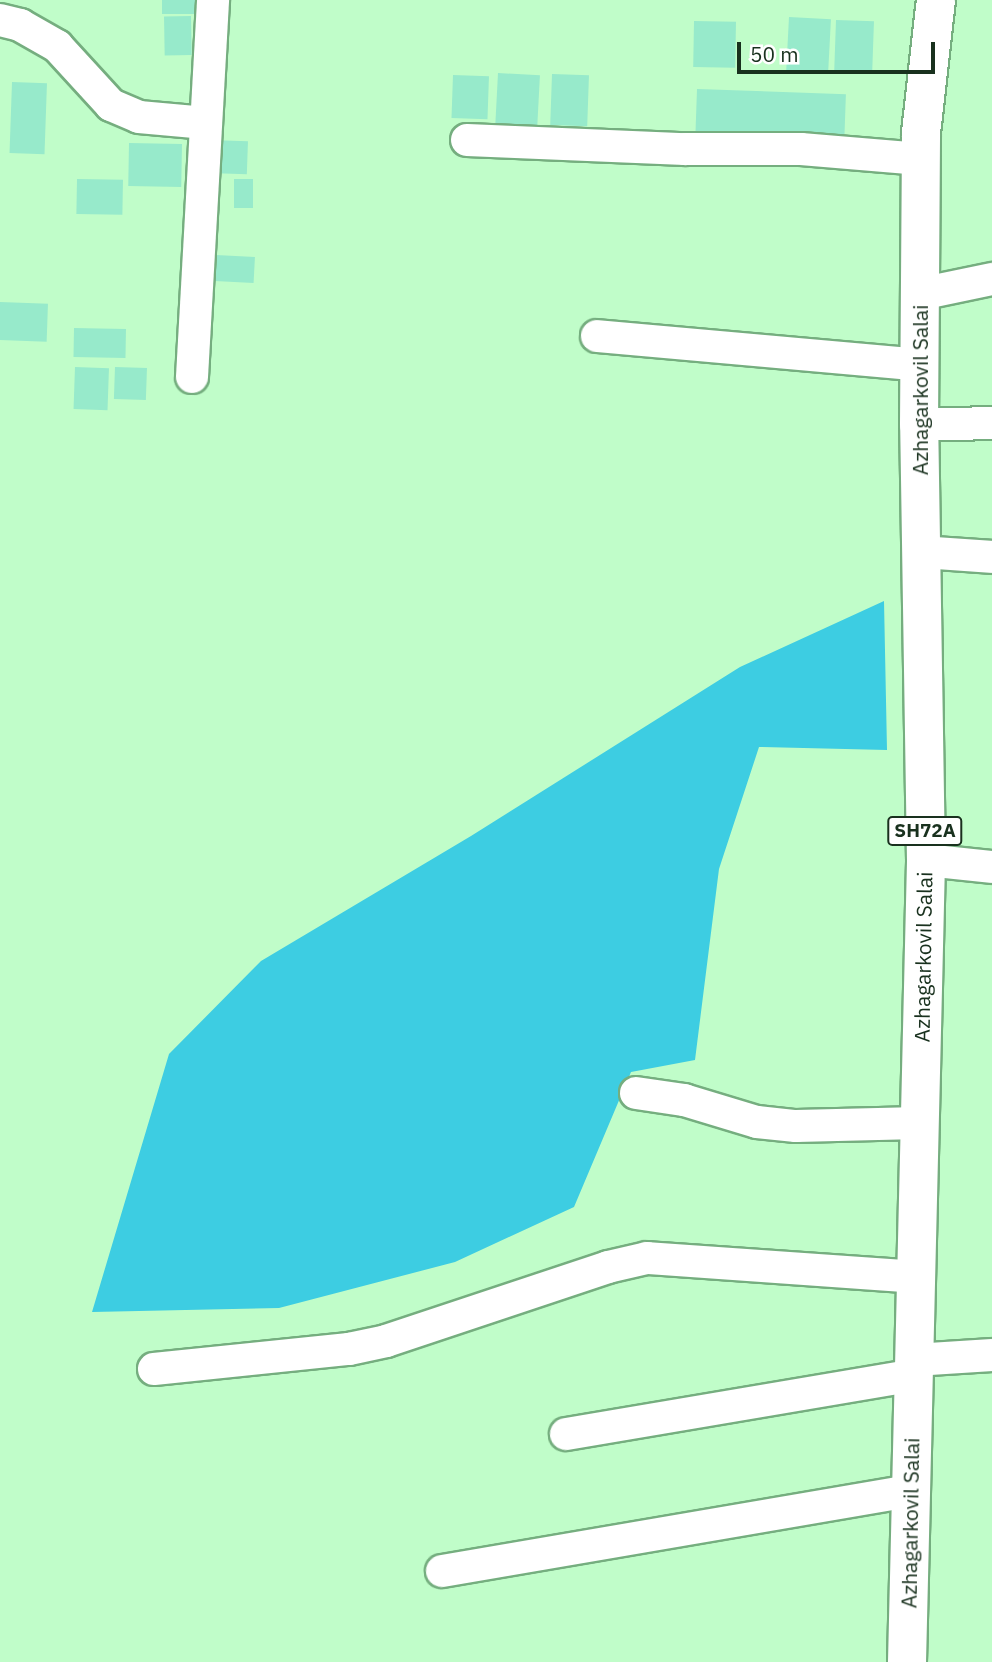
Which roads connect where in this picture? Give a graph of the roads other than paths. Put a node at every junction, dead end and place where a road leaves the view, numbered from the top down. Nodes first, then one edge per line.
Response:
1 (213, 0) edge
2 (936, 0) edge
3 (0, 20) edge
4 (206, 123) junction
5 (467, 140) dead end
6 (921, 159) junction
7 (992, 279) edge
8 (920, 294) junction
9 (597, 336) dead end
10 (919, 365) junction
11 (192, 377) dead end
12 (992, 423) edge
13 (919, 425) junction
14 (921, 552) junction
15 (992, 556) edge
16 (926, 860) junction
17 (992, 867) edge
18 (636, 1093) dead end
19 (919, 1123) junction
20 (916, 1277) junction
21 (992, 1355) edge
22 (914, 1367) junction
23 (155, 1369) dead end
24 (566, 1434) dead end
25 (911, 1491) junction
26 (442, 1572) dead end
27 (907, 1662) edge

1 - 4 street
2 - 6 main road, Azhagarkovil Salai / SH72A
3 - 4 street
4 - 11 street
5 - 6 street
6 - 8 main road, Azhagarkovil Salai / SH72A
7 - 8 street
8 - 10 main road, Azhagarkovil Salai / SH72A
9 - 10 street
10 - 13 main road, Azhagarkovil Salai / SH72A
12 - 13 street
13 - 14 main road, Azhagarkovil Salai / SH72A
14 - 15 street
14 - 16 main road, Azhagarkovil Salai / SH72A
16 - 17 street
16 - 19 main road, Azhagarkovil Salai / SH72A
18 - 19 street
19 - 20 main road, Azhagarkovil Salai / SH72A
20 - 22 main road, Azhagarkovil Salai / SH72A
20 - 23 street
21 - 22 street
22 - 24 street
22 - 25 main road, Azhagarkovil Salai / SH72A
25 - 26 street
25 - 27 main road, Azhagarkovil Salai / SH72A

